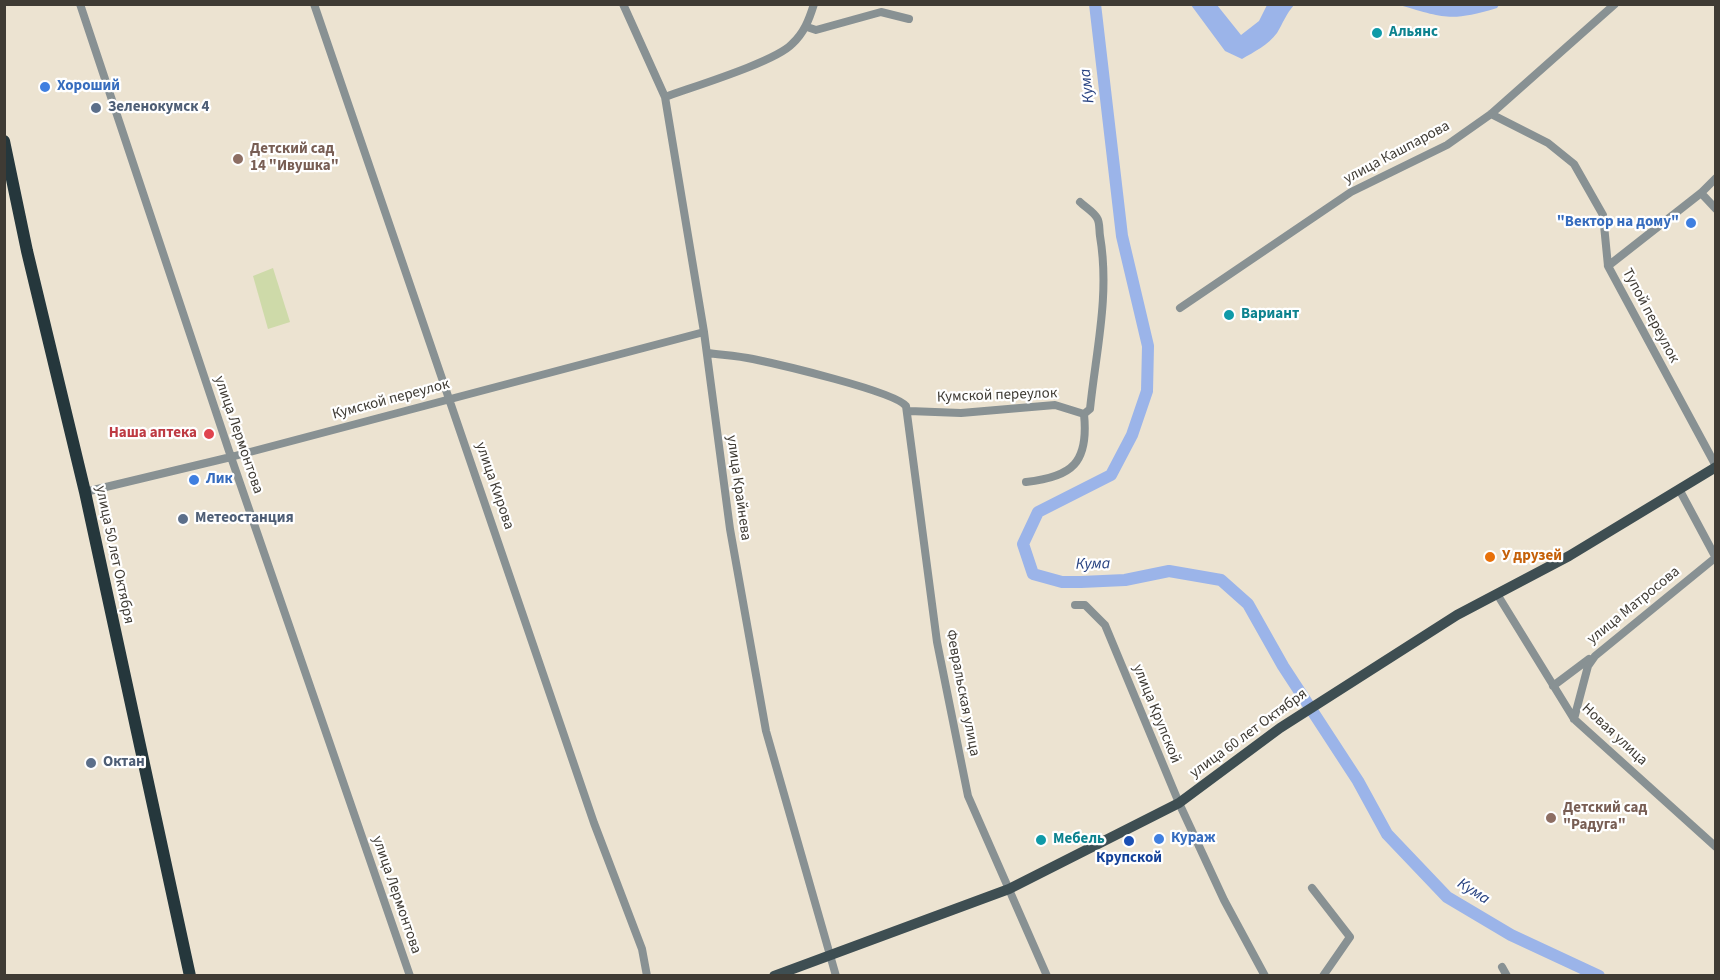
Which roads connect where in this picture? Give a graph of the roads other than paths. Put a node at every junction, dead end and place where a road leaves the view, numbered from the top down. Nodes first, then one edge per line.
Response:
1 (80, 4) edge
2 (314, 4) edge
3 (623, 4) edge
4 (814, 4) edge
5 (1615, 4) edge
6 (909, 19) dead end
7 (807, 27) junction
8 (665, 97) junction
9 (1491, 114) junction
10 (4, 141) edge
11 (1716, 178) edge
12 (1701, 193) junction
13 (1080, 202) dead end
14 (1716, 208) edge
15 (1608, 266) junction
16 (1180, 308) dead end
17 (704, 332) junction
18 (707, 353) junction
19 (450, 398) junction
20 (909, 411) junction
21 (1084, 414) junction
22 (231, 457) junction
23 (1716, 466) edge
24 (1026, 482) dead end
25 (1680, 489) junction
26 (85, 492) junction
27 (1715, 558) edge
28 (1497, 594) junction
29 (1075, 606) dead end
30 (1595, 656) junction
31 (1553, 686) junction
32 (1574, 719) junction
33 (1179, 803) junction
34 (1716, 847) edge
35 (1312, 888) dead end
36 (1009, 889) junction
37 (829, 956) junction
38 (1502, 967) dead end
39 (190, 975) edge
40 (410, 975) edge
41 (647, 975) edge
42 (774, 975) edge
43 (836, 975) edge
44 (1047, 975) edge
45 (1265, 975) edge
46 (1323, 975) edge
47 (1507, 975) edge

1 - 22 street, улица Лермонтова
2 - 19 street, улица Кирова
3 - 8 street, улица Крайнева
4 - 7 street
5 - 9 street, улица Кашпарова
6 - 7 street
7 - 8 street
8 - 17 street, улица Крайнева
9 - 15 street, Тупой переулок
9 - 16 street, улица Кашпарова
10 - 26 highway, улица 50 лет Октября
11 - 12 street
12 - 14 street
12 - 15 street
13 - 21 street
15 - 23 street, Тупой переулок
17 - 18 street, улица Крайнева
17 - 19 street, Кумской переулок
18 - 20 street, Февральская улица
18 - 37 street, улица Крайнева
19 - 22 street, Кумской переулок
19 - 41 street, улица Кирова
20 - 21 street, Кумской переулок
20 - 36 street, Февральская улица
21 - 24 street
22 - 26 street, Кумской переулок
22 - 40 street, улица Лермонтова
23 - 25 main road, улица 60 лет Октября
25 - 27 street, улица Матросова
25 - 28 main road, улица 60 лет Октября
26 - 39 highway, улица 50 лет Октября
27 - 30 street, улица Матросова
28 - 31 street, Новая улица
28 - 33 main road, улица 60 лет Октября
29 - 33 street, улица Крупской
30 - 31 street
30 - 32 street, улица Матросова
31 - 32 street, Новая улица
32 - 34 street, Новая улица
33 - 36 main road, улица 60 лет Октября
33 - 45 street, улица Крупской
35 - 46 street
36 - 37 main road, улица 60 лет Октября
36 - 44 street, Февральская улица
37 - 42 main road, улица 60 лет Октября
37 - 43 street, улица Крайнева
38 - 47 street

